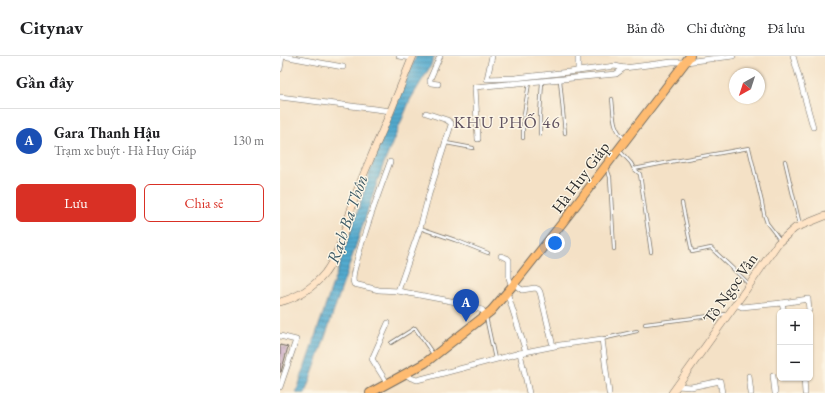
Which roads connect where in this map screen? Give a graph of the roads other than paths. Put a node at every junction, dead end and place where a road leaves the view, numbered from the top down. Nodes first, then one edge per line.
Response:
1 (283, 56) edge
2 (399, 56) edge
3 (440, 56) edge
4 (492, 56) edge
5 (578, 56) edge
6 (733, 56) edge
7 (793, 56) edge
8 (413, 57) edge
9 (688, 59) edge
10 (343, 67) dead end
11 (624, 68) junction
12 (280, 69) edge
13 (578, 71) junction
14 (560, 80) junction
15 (542, 81) junction
16 (529, 82) junction
17 (438, 84) dead end
18 (280, 96) edge
19 (612, 99) dead end
20 (391, 111) junction
21 (426, 113) dead end
22 (813, 127) dead end
23 (565, 133) dead end
24 (540, 135) dead end
25 (523, 138) dead end
26 (478, 139) dead end
27 (626, 140) junction
28 (446, 142) junction
29 (473, 148) dead end
30 (619, 149) junction
31 (786, 161) dead end
32 (390, 162) dead end
33 (606, 167) junction
34 (634, 169) junction
35 (682, 203) dead end
36 (825, 216) edge
37 (800, 226) junction
38 (420, 228) junction
39 (780, 240) junction
40 (614, 249) dead end
41 (488, 252) dead end
42 (651, 252) dead end
43 (501, 256) dead end
44 (750, 284) junction
45 (511, 288) junction
46 (398, 290) junction
47 (280, 302) edge
48 (782, 303) junction
49 (736, 304) junction
50 (783, 309) edge
51 (809, 309) edge
52 (729, 314) junction
53 (486, 316) junction
54 (388, 323) dead end
55 (645, 324) dead end
56 (636, 331) dead end
57 (280, 336) edge
58 (602, 339) junction
59 (391, 344) dead end
60 (553, 346) junction
61 (526, 352) junction
62 (520, 353) junction
63 (434, 356) junction
64 (496, 359) junction
65 (404, 374) junction
66 (749, 376) dead end
67 (773, 376) dead end
68 (804, 381) edge
69 (387, 383) junction
70 (677, 386) junction
71 (280, 387) edge
72 (370, 393) edge
73 (529, 393) edge
74 (609, 393) edge
75 (672, 393) edge
76 (722, 393) edge
77 (751, 393) edge
78 (775, 393) edge
79 (805, 393) edge

1 - 10 street
1 - 12 street
2 - 8 street
3 - 17 street
4 - 13 street
5 - 13 street
6 - 9 street
7 - 22 street
8 - 20 street
9 - 11 street
9 - 27 main road, Hà Huy Giáp
11 - 13 street
11 - 14 street
14 - 15 street
14 - 23 lane
15 - 16 street
15 - 24 lane
16 - 25 lane
16 - 26 street
18 - 20 street
19 - 27 lane
20 - 47 street
21 - 28 street
27 - 30 main road, Hà Huy Giáp
28 - 29 lane
28 - 38 street
30 - 33 main road, Hà Huy Giáp
30 - 34 lane
31 - 37 lane
32 - 46 street
33 - 40 lane
33 - 45 main road, Hà Huy Giáp
34 - 39 lane
34 - 42 lane
35 - 44 lane
36 - 37 street, Tô Ngọc Vân
37 - 39 street, Tô Ngọc Vân
38 - 41 lane
38 - 46 street
39 - 44 street, Tô Ngọc Vân
43 - 45 street
44 - 49 street, Tô Ngọc Vân
45 - 53 main road, Hà Huy Giáp
45 - 60 street
45 - 61 street
46 - 53 street
48 - 49 street
48 - 50 street
48 - 51 street
49 - 52 street, Tô Ngọc Vân
52 - 55 lane
52 - 70 street, Tô Ngọc Vân
53 - 63 main road, Hà Huy Giáp
53 - 64 lane
54 - 69 street
56 - 58 lane
57 - 71 street
58 - 60 street
58 - 74 street
59 - 63 lane
60 - 61 street
61 - 62 street
62 - 64 street
62 - 73 street
63 - 65 main road, Hà Huy Giáp
64 - 65 street
65 - 69 main road, Hà Huy Giáp
66 - 77 street
67 - 78 street
68 - 79 street
69 - 72 main road, Hà Huy Giáp
70 - 75 street, Tô Ngọc Vân
70 - 76 street

